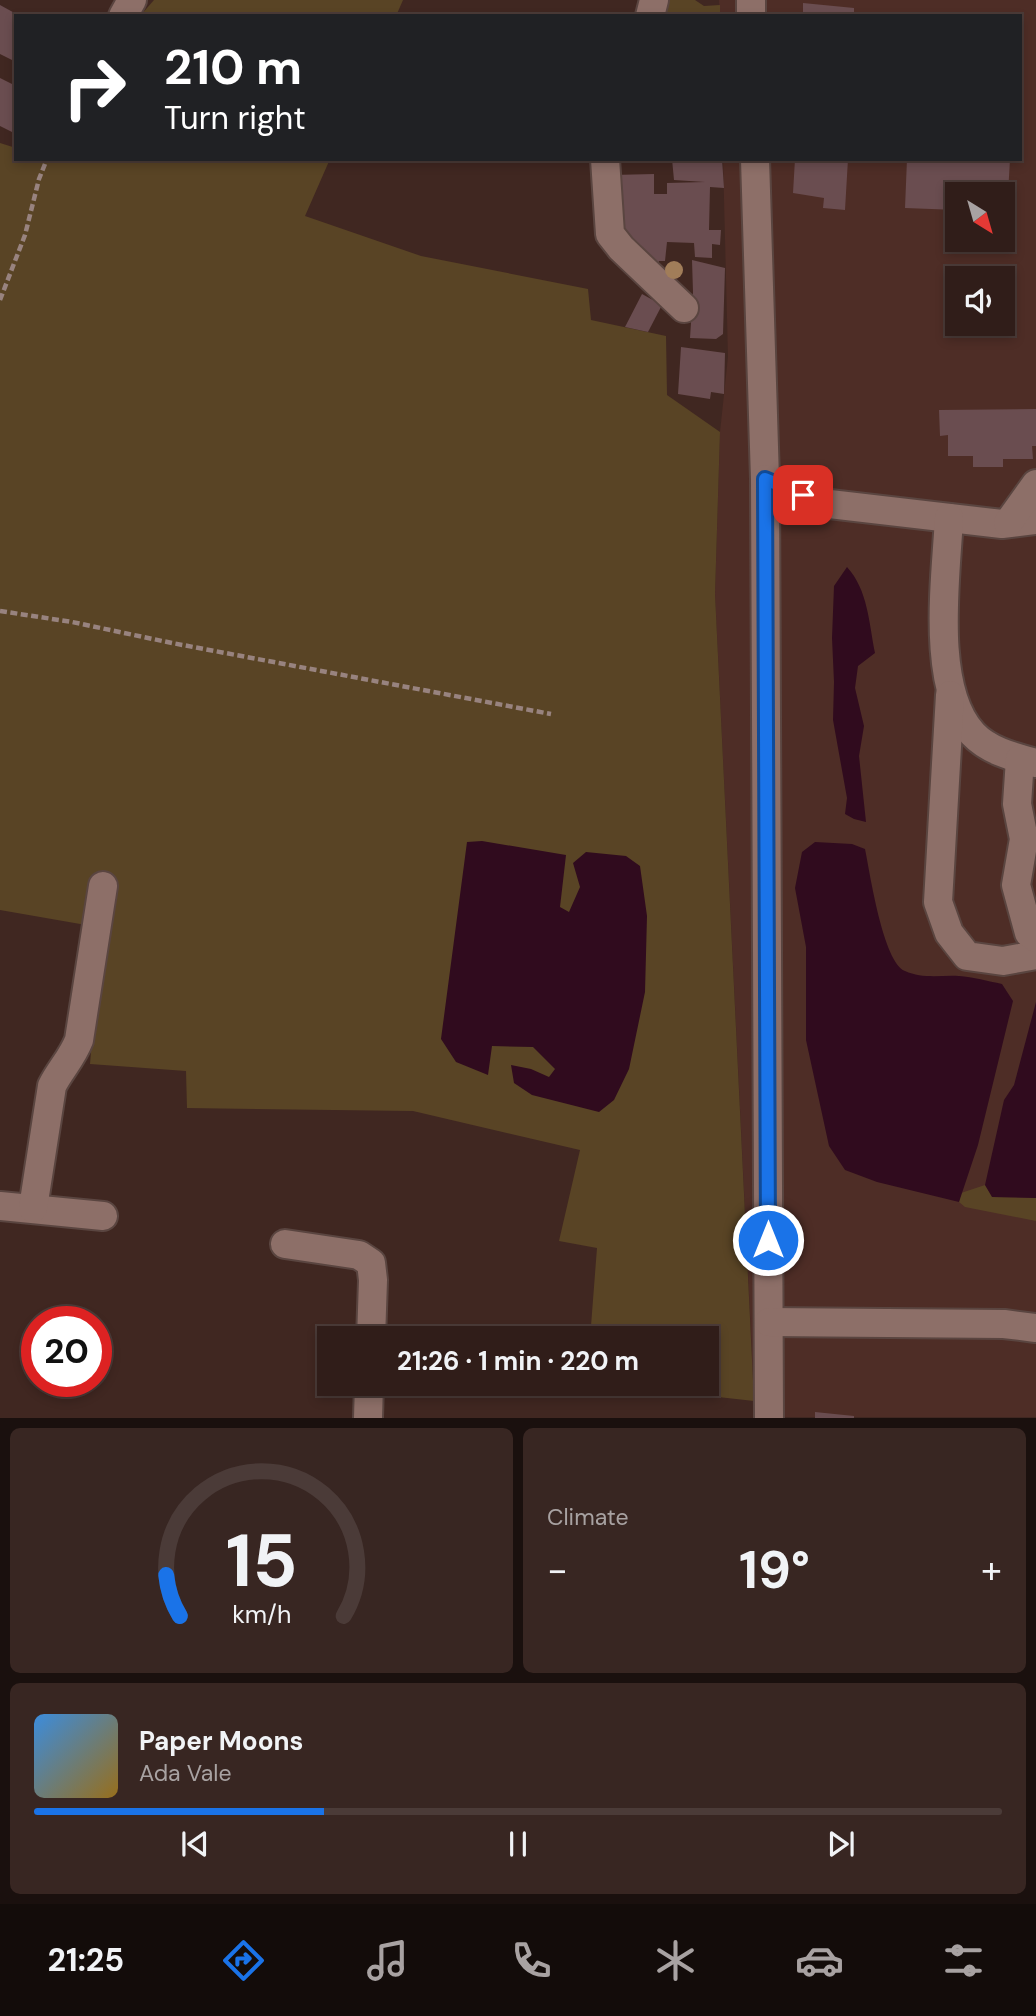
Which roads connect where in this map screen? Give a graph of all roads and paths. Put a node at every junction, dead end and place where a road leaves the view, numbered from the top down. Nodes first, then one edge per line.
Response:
1 (46, 161) edge
2 (605, 161) edge
3 (755, 161) edge
4 (0, 300) edge
5 (684, 309) dead end
6 (765, 479) junction
7 (1036, 484) edge
8 (949, 518) junction
9 (1036, 520) edge
10 (1008, 523) junction
11 (0, 611) edge
12 (950, 695) junction
13 (551, 714) dead end
14 (1028, 761) edge
15 (103, 886) dead end
16 (1036, 938) edge
17 (1036, 955) edge
18 (0, 1206) edge
19 (33, 1208) junction
20 (103, 1216) dead end
21 (285, 1244) dead end
22 (769, 1322) junction
23 (371, 1326) edge
24 (1036, 1328) edge
25 (369, 1396) edge
26 (368, 1418) edge
27 (769, 1418) edge

1 - 4 path
2 - 5 street
3 - 6 street
6 - 8 street
6 - 22 street
7 - 10 street
8 - 10 street
8 - 12 street
9 - 10 street
11 - 13 path
12 - 14 street
12 - 17 street
14 - 16 street
15 - 19 street
18 - 19 street
19 - 20 street
21 - 23 street
22 - 24 street
22 - 27 street
25 - 26 street

